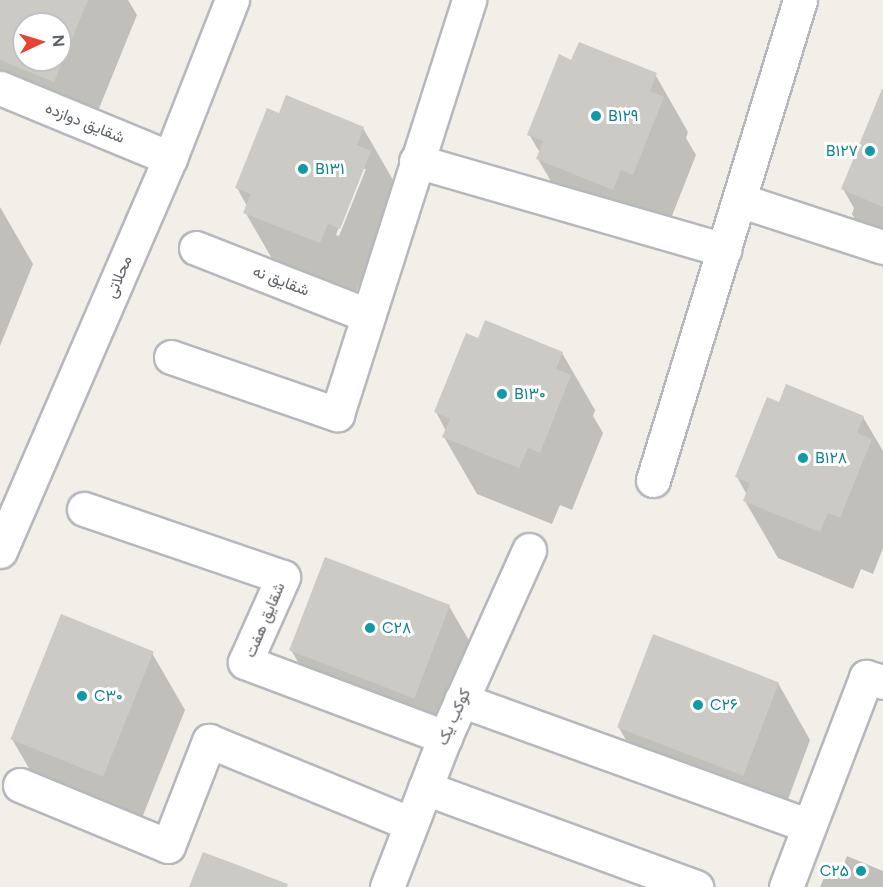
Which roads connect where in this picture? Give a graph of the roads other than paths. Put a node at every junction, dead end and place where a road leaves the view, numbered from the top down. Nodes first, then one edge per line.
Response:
1 (232, 0) edge
2 (469, 0) edge
3 (800, 0) edge
4 (0, 88) edge
5 (171, 158) junction
6 (416, 162) junction
7 (739, 200) junction
8 (883, 247) edge
9 (196, 248) dead end
10 (724, 250) junction
11 (367, 315) junction
12 (171, 357) dead end
13 (653, 480) dead end
14 (84, 509) dead end
15 (529, 550) dead end
16 (0, 551) edge
17 (883, 682) edge
18 (461, 700) junction
19 (445, 737) junction
20 (20, 785) dead end
21 (425, 788) junction
22 (411, 824) junction
23 (809, 826) junction
24 (387, 887) edge
25 (696, 887) edge
26 (786, 887) edge

1 - 5 street, محلاتی
2 - 6 street
3 - 7 street
4 - 5 street, شقایق دوازده
5 - 16 street, محلاتی
6 - 10 street
6 - 11 street
7 - 8 street
7 - 10 street
9 - 11 street, شقایق نه
10 - 13 street
11 - 12 street
14 - 19 street, شقایق هفت
15 - 18 street, کوکب یک
17 - 23 street
18 - 19 street, کوکب یک
18 - 23 street
19 - 21 street, کوکب یک
20 - 22 street
21 - 22 street, کوکب یک
21 - 25 street
22 - 24 street, کوکب یک
23 - 26 street

